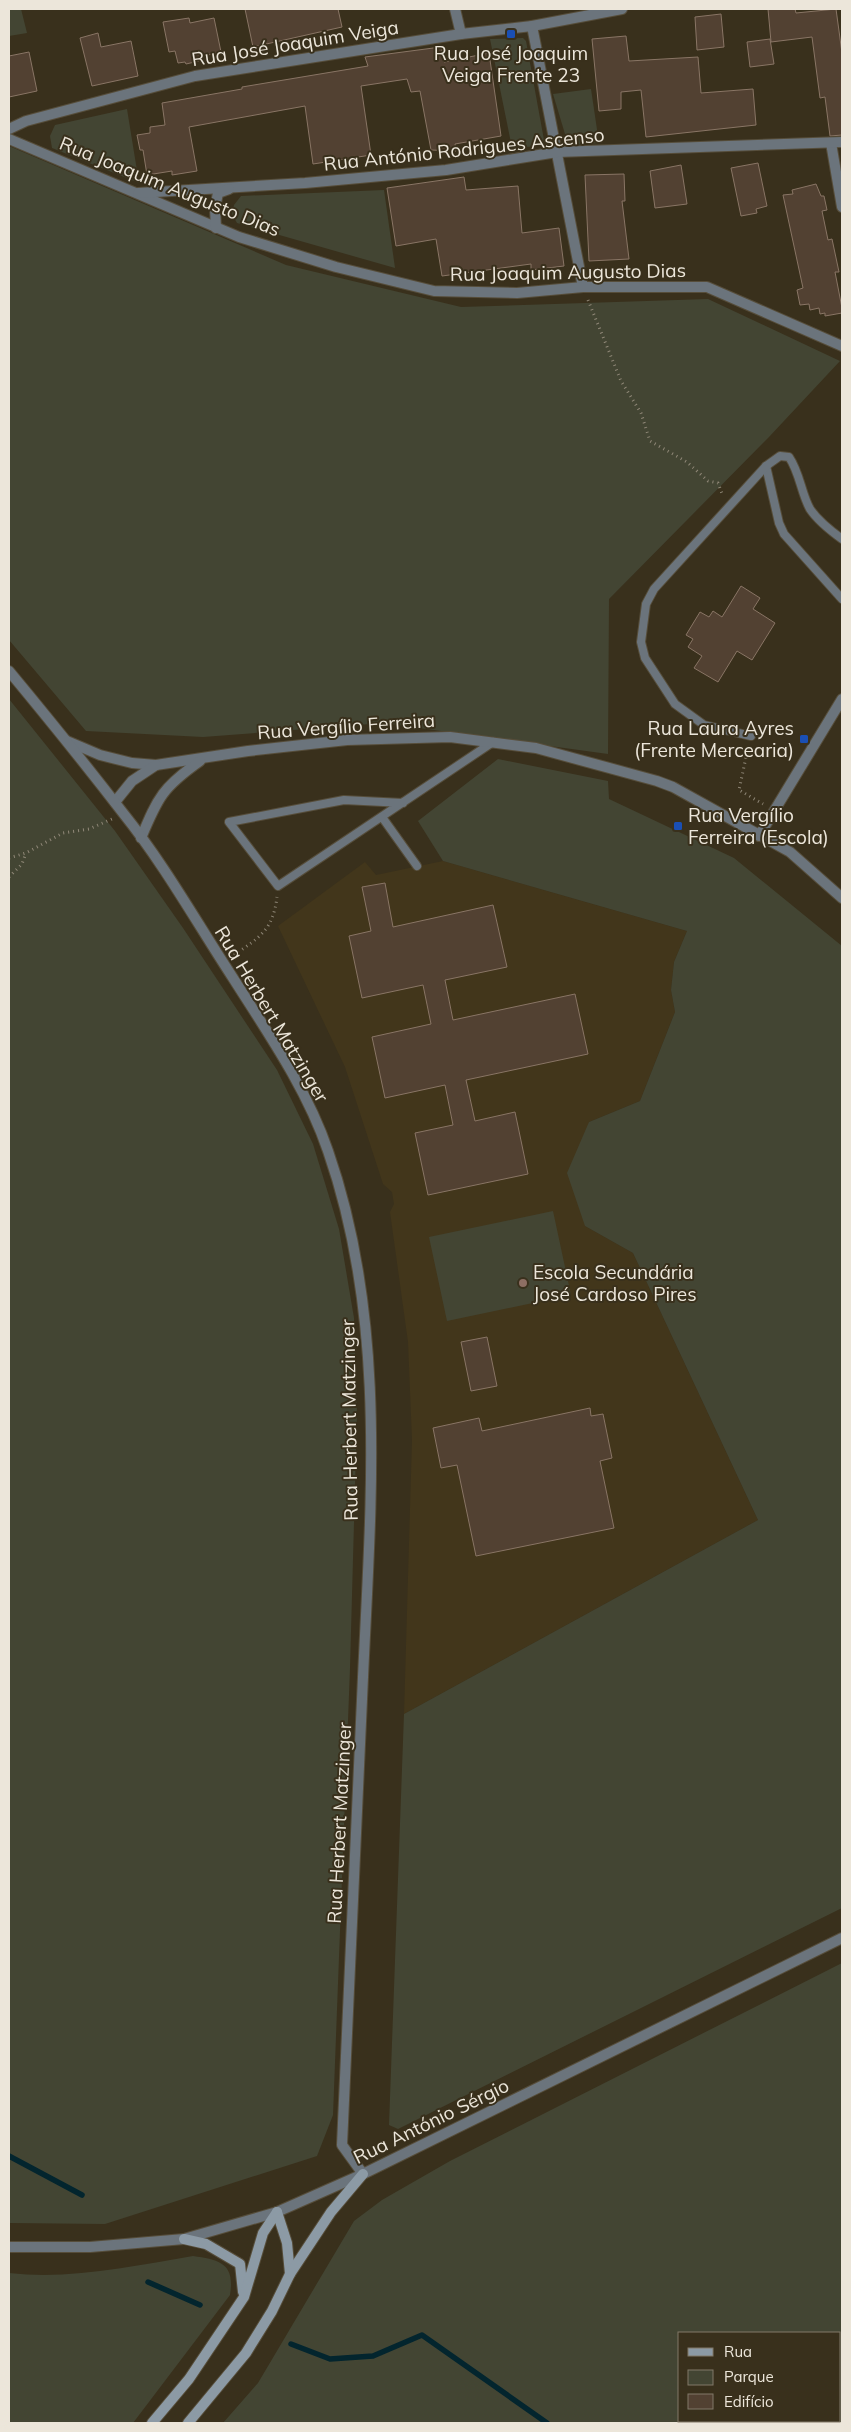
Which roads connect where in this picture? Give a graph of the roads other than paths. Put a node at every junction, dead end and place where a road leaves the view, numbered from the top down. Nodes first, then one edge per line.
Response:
1 (455, 9) edge
2 (622, 9) edge
3 (532, 26) junction
4 (460, 34) junction
5 (9, 129) edge
6 (9, 139) edge
7 (842, 142) edge
8 (831, 143) junction
9 (557, 152) junction
10 (239, 186) junction
11 (136, 193) junction
12 (842, 207) edge
13 (216, 228) junction
14 (583, 287) junction
15 (842, 346) edge
16 (766, 466) junction
17 (842, 539) edge
18 (842, 599) edge
19 (9, 671) edge
20 (842, 699) edge
21 (750, 736) road end
22 (67, 741) junction
23 (493, 742) junction
24 (203, 759) junction
25 (156, 766) junction
26 (115, 802) junction
27 (403, 803) junction
28 (382, 817) junction
29 (759, 836) junction
30 (141, 838) junction
31 (417, 866) dead end
32 (842, 898) edge
33 (842, 1938) edge
34 (363, 2174) junction
35 (277, 2212) junction
36 (184, 2239) junction
37 (9, 2247) edge
38 (290, 2274) junction
39 (244, 2298) junction
40 (152, 2423) edge
41 (188, 2423) edge

1 - 4 street
2 - 3 street, Rua José Joaquim Veiga
3 - 4 street, Rua José Joaquim Veiga
3 - 9 street
4 - 5 street, Rua José Joaquim Veiga
6 - 11 street, Rua Joaquim Augusto Dias
7 - 8 street, Rua António Rodrigues Ascenso
8 - 9 street, Rua António Rodrigues Ascenso
8 - 12 street
9 - 10 street, Rua António Rodrigues Ascenso
9 - 14 street
10 - 11 street, Rua António Rodrigues Ascenso
10 - 13 street, Rua António Rodrigues Ascenso
11 - 13 street, Rua Joaquim Augusto Dias
13 - 14 street, Rua Joaquim Augusto Dias
14 - 15 street, Rua Joaquim Augusto Dias
16 - 17 lane
16 - 18 lane
16 - 21 lane
19 - 22 street, Rua Herbert Matzinger
20 - 29 street
22 - 25 street, Rua Vergílio Ferreira
22 - 26 street, Rua Herbert Matzinger
23 - 24 street, Rua Vergílio Ferreira
23 - 27 lane
23 - 29 street, Rua Vergílio Ferreira
24 - 25 street, Rua Vergílio Ferreira
24 - 30 street, Rua Vergílio Ferreira
25 - 26 street, Rua Vergílio Ferreira
26 - 30 street, Rua Herbert Matzinger
27 - 28 lane
27 - 28 lane
28 - 31 lane
29 - 32 street, Rua Vergílio Ferreira
30 - 34 street, Rua Herbert Matzinger
33 - 34 street, Rua António Sérgio
34 - 35 street, Rua António Sérgio
34 - 38 main road
35 - 36 street, Rua António Sérgio
35 - 38 main road
35 - 39 main road
36 - 37 street, Rua António Sérgio
36 - 39 main road
38 - 41 main road
39 - 40 main road

